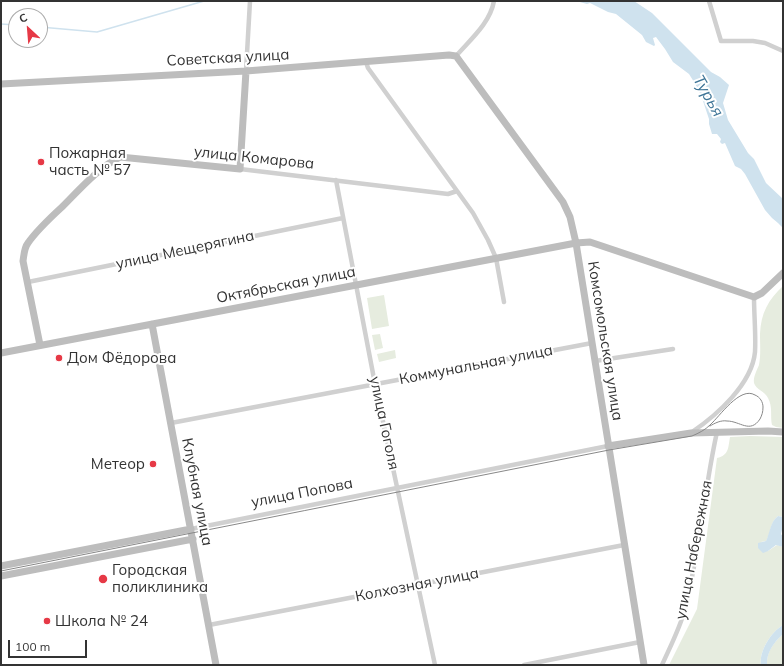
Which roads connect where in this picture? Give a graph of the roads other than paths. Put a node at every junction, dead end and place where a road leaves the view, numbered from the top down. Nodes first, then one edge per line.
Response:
1 (250, 1) edge
2 (494, 1) edge
3 (709, 1) edge
4 (783, 51) edge
5 (456, 56) junction
6 (366, 62) junction
7 (246, 71) junction
8 (1, 84) edge
9 (240, 169) junction
10 (336, 180) junction
11 (457, 191) junction
12 (343, 218) junction
13 (576, 243) junction
14 (496, 258) junction
15 (783, 273) edge
16 (28, 282) junction
17 (356, 285) junction
18 (754, 297) junction
19 (504, 302) dead end
20 (152, 324) junction
21 (592, 343) junction
22 (40, 345) junction
23 (673, 349) dead end
24 (1, 353) edge
25 (595, 361) junction
26 (375, 384) junction
27 (171, 423) junction
28 (717, 432) junction
29 (783, 432) edge
30 (691, 433) junction
31 (608, 446) junction
32 (397, 488) junction
33 (191, 529) junction
34 (193, 539) junction
35 (624, 545) junction
36 (1, 566) edge
37 (1, 576) edge
38 (418, 585) junction
39 (209, 625) junction
40 (640, 642) junction
41 (216, 665) edge
42 (435, 665) edge
43 (524, 665) edge
44 (644, 665) edge
45 (662, 665) edge

1 - 7 street
2 - 5 street
3 - 4 street
5 - 6 main road, Советская улица
5 - 13 main road, Комсомольская улица
6 - 7 main road, Советская улица
6 - 11 street
7 - 8 main road, Советская улица
7 - 9 main road
9 - 10 street, улица Комарова
9 - 16 main road, улица Комарова
10 - 11 street, улица Комарова
10 - 12 street, улица Гоголя
11 - 14 street
12 - 16 street, улица Мещерягина
12 - 17 street, улица Гоголя
13 - 14 main road, Октябрьская улица
13 - 18 main road, Октябрьская улица
13 - 21 main road, Комсомольская улица
14 - 17 main road, Октябрьская улица
14 - 19 street
15 - 18 main road
16 - 22 main road, улица Комарова
17 - 20 main road, Октябрьская улица
17 - 26 street, улица Гоголя
18 - 30 street
20 - 22 main road, Октябрьская улица
20 - 27 main road, Клубная улица
21 - 25 main road, Комсомольская улица
21 - 26 street, Коммунальная улица
22 - 24 main road, Октябрьская улица
23 - 25 street
25 - 31 main road, Комсомольская улица
26 - 27 street, Коммунальная улица
26 - 32 street, улица Гоголя
27 - 33 main road, Клубная улица
28 - 29 main road
28 - 30 main road
28 - 45 street, улица Набережная
30 - 31 main road
31 - 32 street, улица Попова
31 - 35 main road, Комсомольская улица
32 - 33 street, улица Попова
32 - 38 street, улица Гоголя
33 - 34 main road, Клубная улица
33 - 36 main road, улица Попова
34 - 37 main road
34 - 39 main road, Клубная улица
35 - 38 street, Колхозная улица
35 - 40 main road, Комсомольская улица
38 - 39 street, Колхозная улица
38 - 42 street, улица Гоголя
39 - 41 main road, Клубная улица
40 - 43 street
40 - 44 main road, Комсомольская улица

